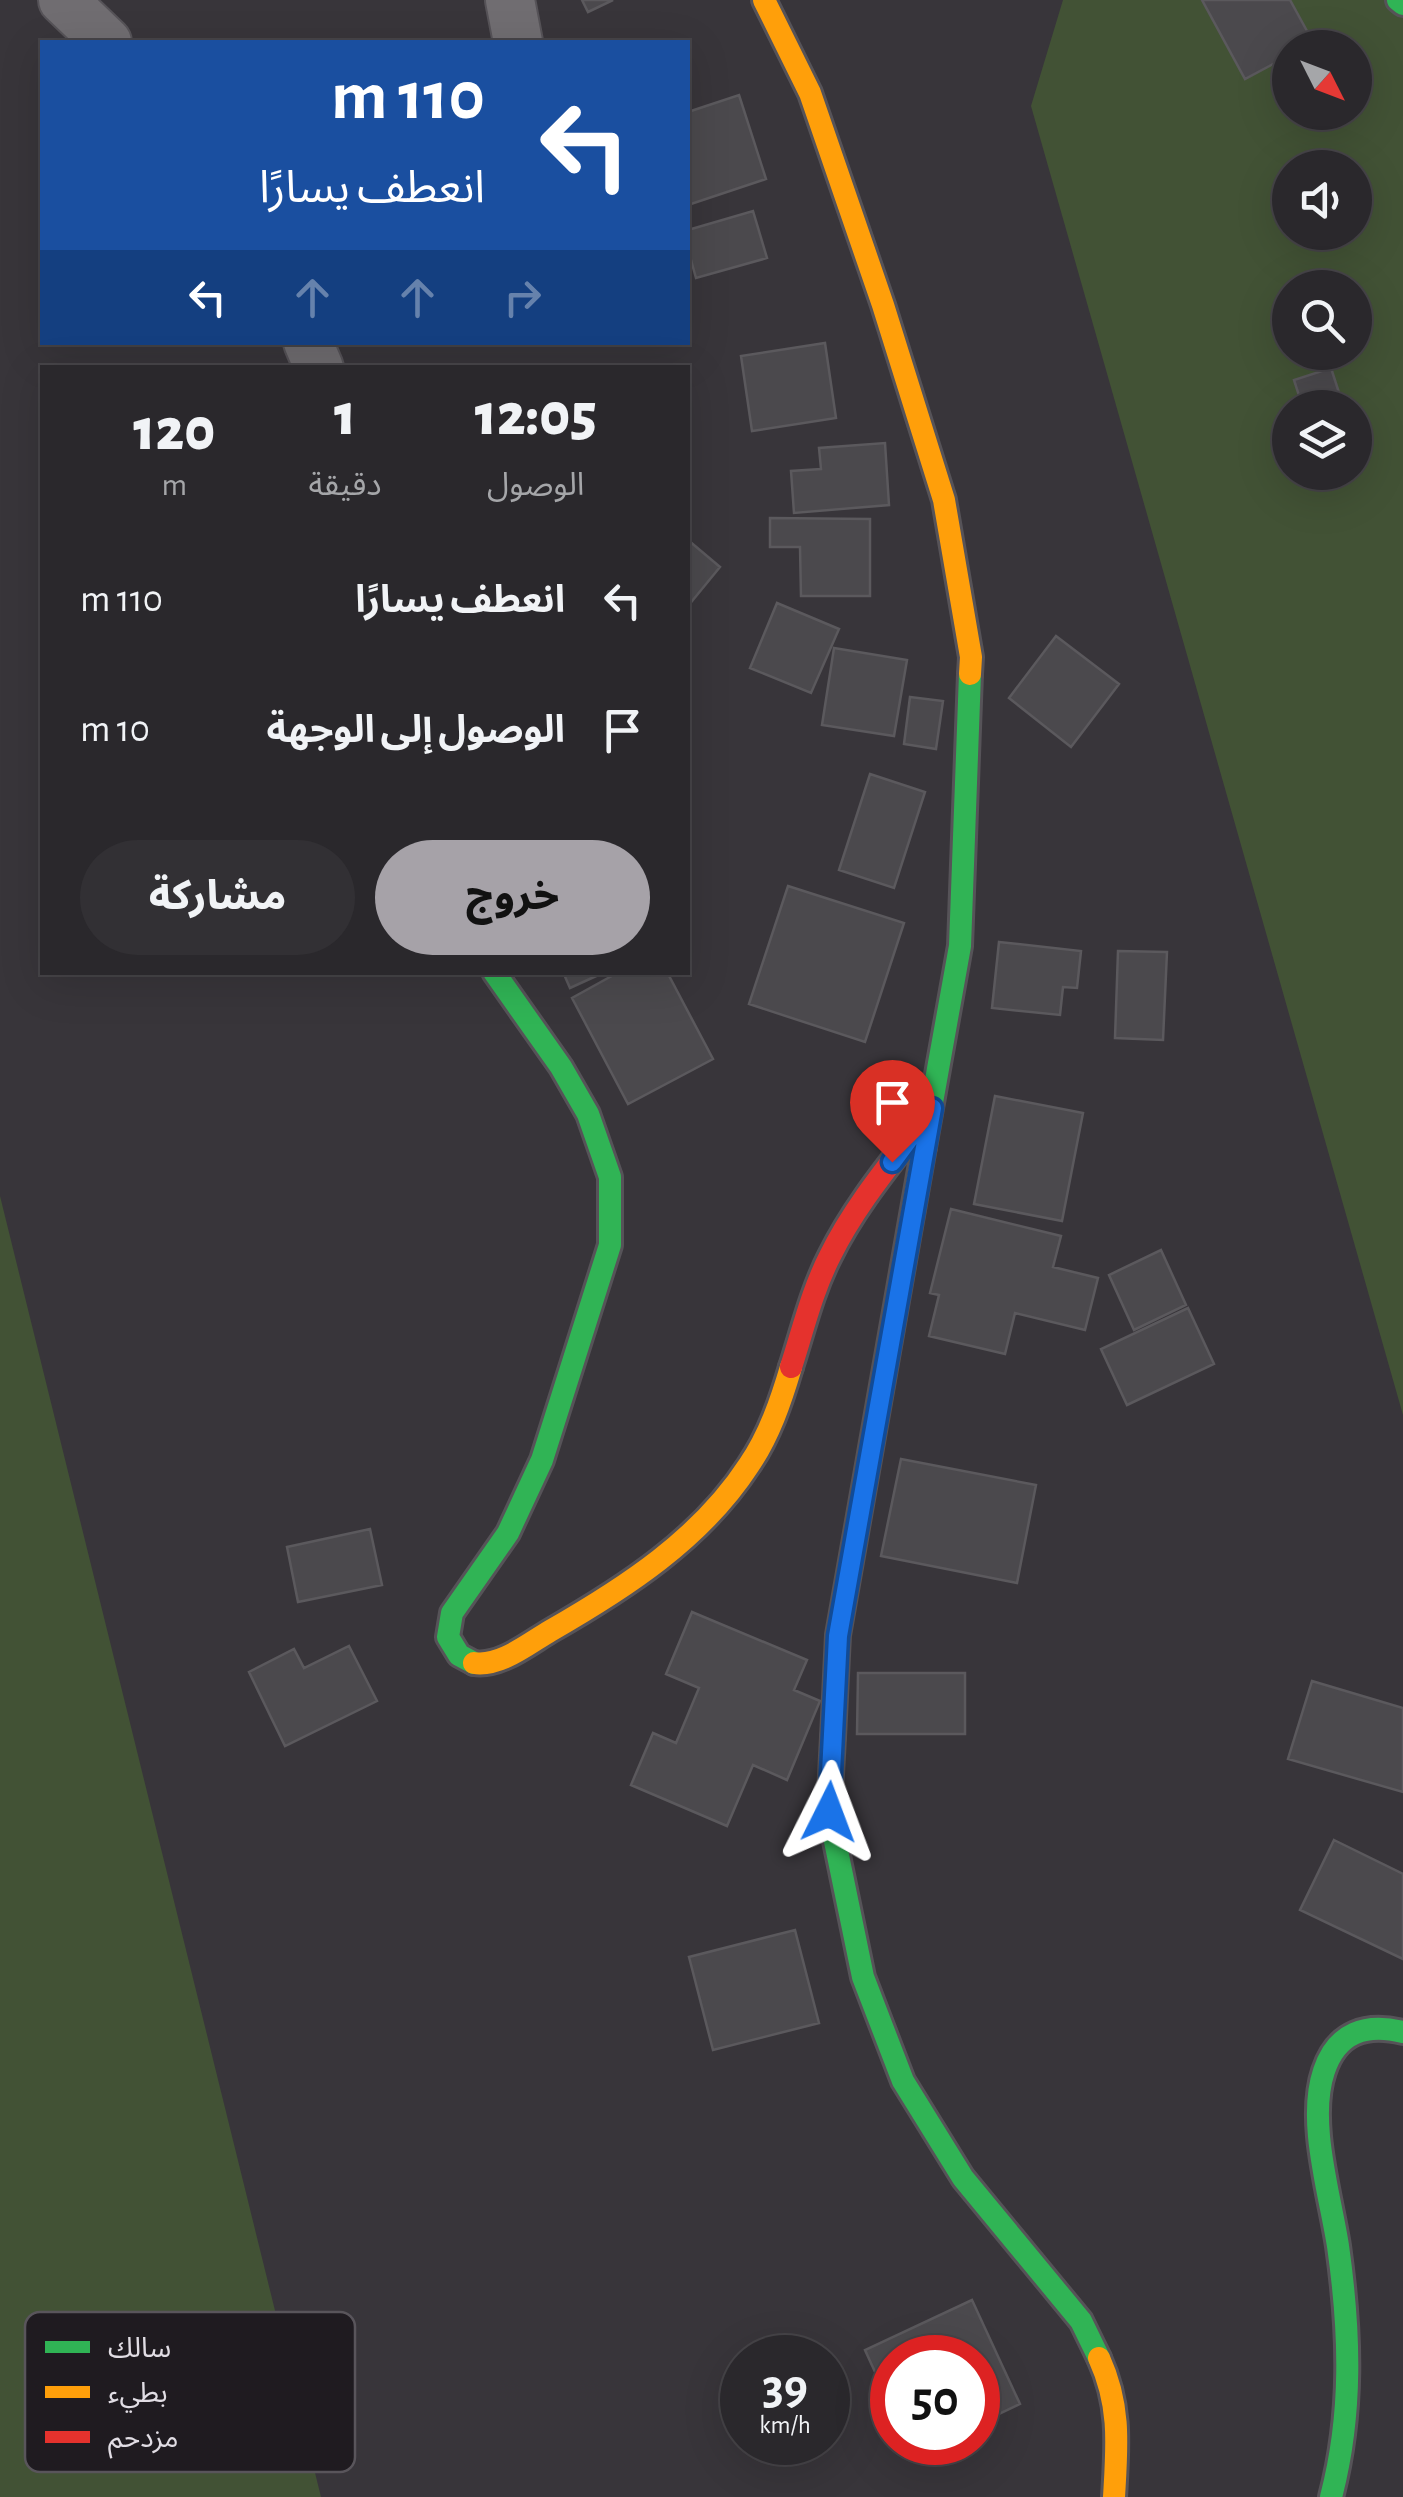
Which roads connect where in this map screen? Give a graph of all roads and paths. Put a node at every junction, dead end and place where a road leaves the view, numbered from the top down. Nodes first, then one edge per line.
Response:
1 (63, 0) edge
2 (510, 0) edge
3 (764, 0) edge
4 (104, 40) edge
5 (518, 40) edge
6 (496, 975) edge
7 (932, 1108) junction
8 (1403, 2032) edge
9 (1114, 2497) edge
10 (1330, 2497) edge

1 - 4 street
2 - 5 street
3 - 7 main road
6 - 7 main road
7 - 9 main road
8 - 10 main road

